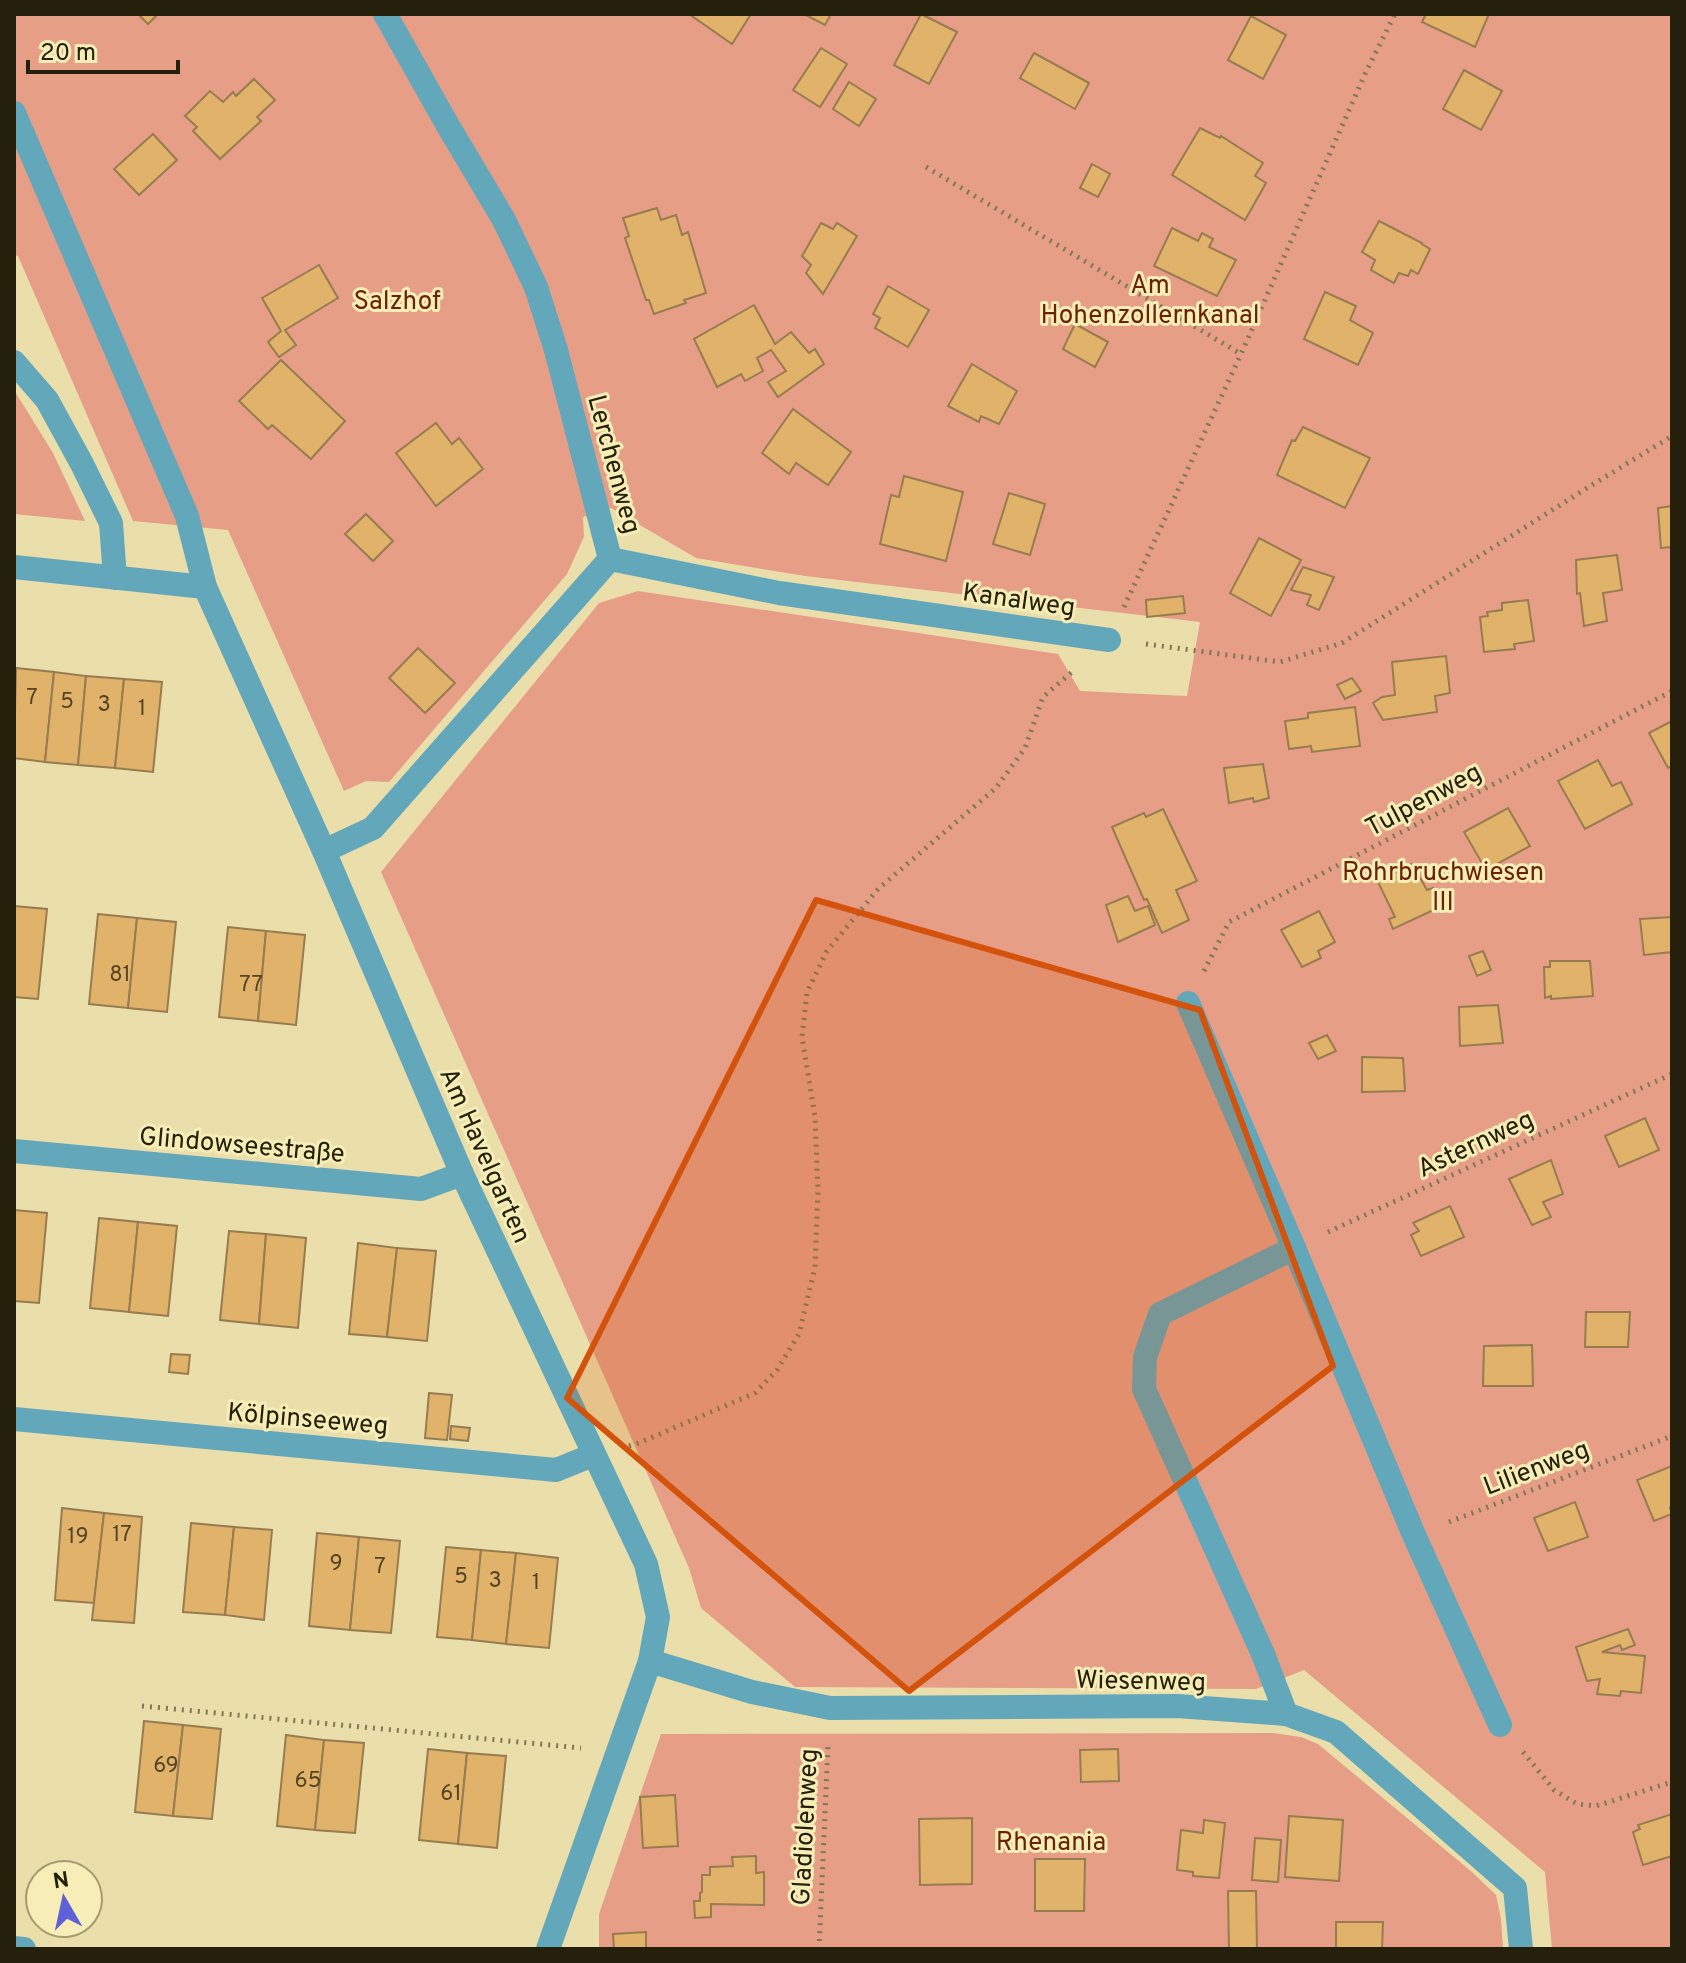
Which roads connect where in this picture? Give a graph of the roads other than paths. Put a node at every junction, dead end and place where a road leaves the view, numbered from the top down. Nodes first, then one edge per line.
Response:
1 (385, 14) edge
2 (14, 113) edge
3 (14, 362) edge
4 (610, 559) junction
5 (14, 567) edge
6 (115, 578) junction
7 (205, 587) junction
8 (1109, 640) road end
9 (324, 851) junction
10 (1188, 1003) road end
11 (14, 1151) edge
12 (462, 1174) junction
13 (1294, 1248) junction
14 (14, 1419) edge
15 (593, 1455) junction
16 (650, 1661) junction
17 (1286, 1714) junction
18 (1500, 1725) road end
19 (14, 1948) edge
20 (24, 1949) edge
21 (548, 1949) edge
22 (1521, 1949) edge

1 - 4 street, Lerchenweg
2 - 7 street, Am Havelgarten
3 - 6 street
4 - 8 street, Kanalweg
4 - 9 street, Lerchenweg
5 - 6 street
6 - 7 street
7 - 9 street, Am Havelgarten
9 - 12 street, Am Havelgarten
10 - 13 street
11 - 12 street, Glindowseestraße
12 - 15 street, Am Havelgarten
13 - 17 street
13 - 18 street
14 - 15 street, Kölpinseeweg
15 - 16 street, Am Havelgarten
16 - 17 street, Wiesenweg
16 - 21 street, Am Havelgarten
17 - 22 street, Wiesenweg
19 - 20 street

